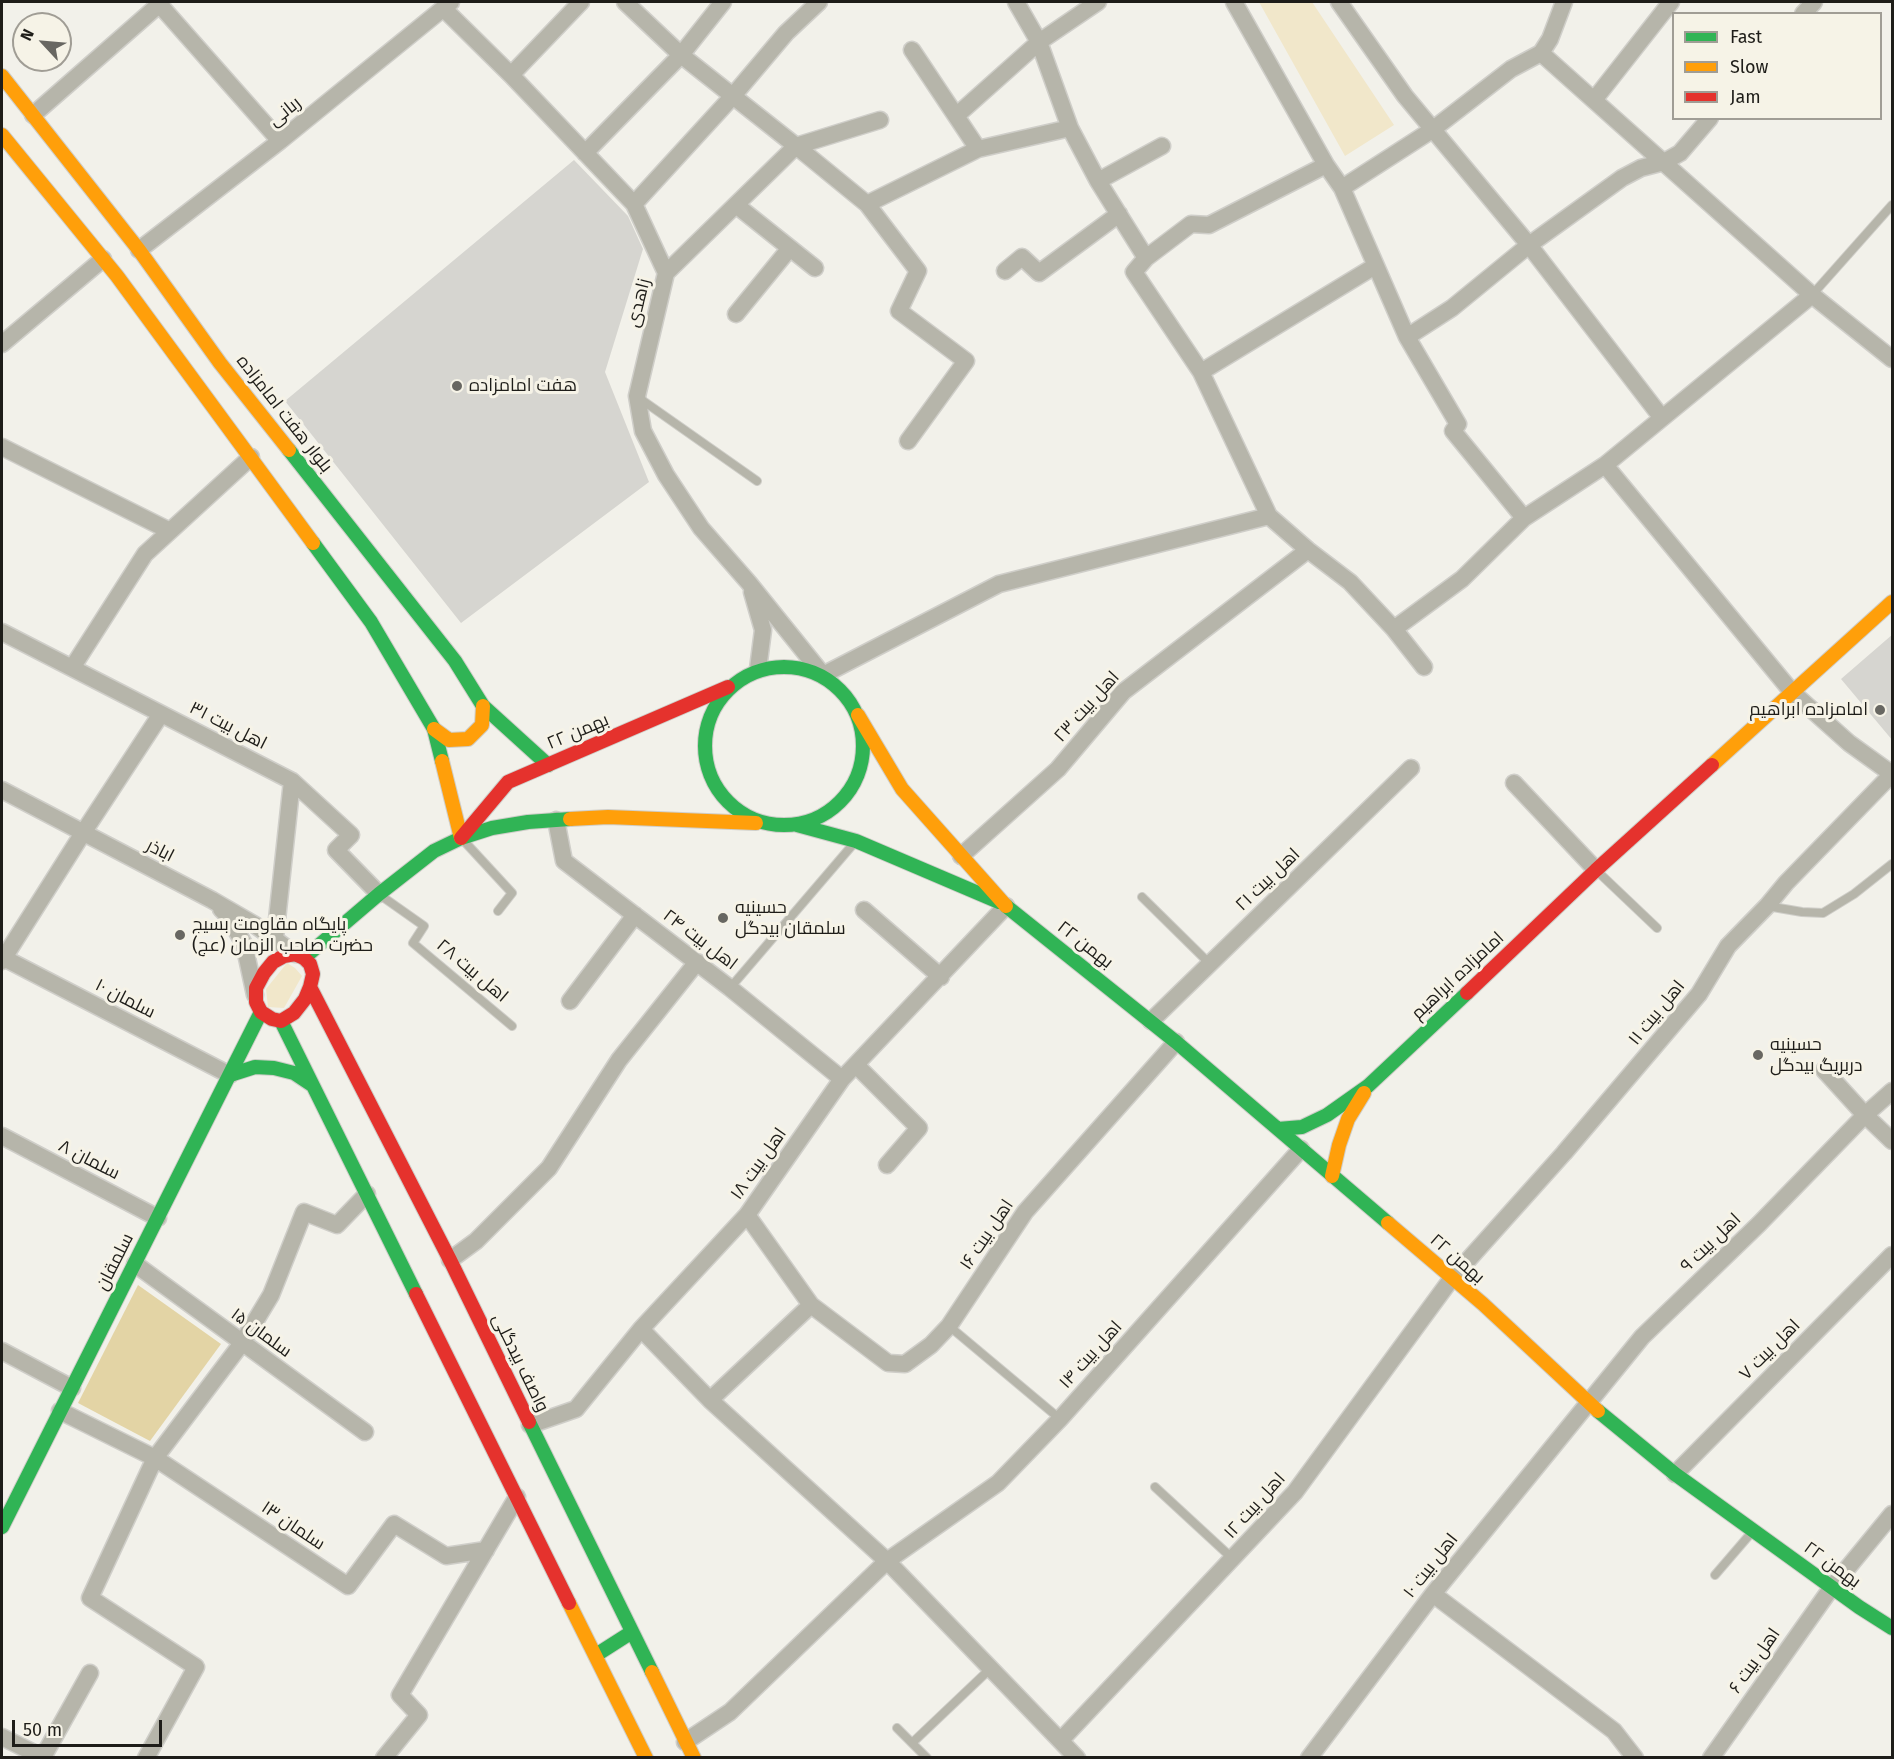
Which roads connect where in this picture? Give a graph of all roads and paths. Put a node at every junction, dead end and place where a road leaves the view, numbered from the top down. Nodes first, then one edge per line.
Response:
1 (581, 2) edge
2 (625, 2) edge
3 (723, 2) edge
4 (819, 2) edge
5 (1016, 2) edge
6 (1098, 2) edge
7 (1234, 2) edge
8 (1339, 2) edge
9 (1564, 2) edge
10 (1671, 2) edge
11 (160, 3) edge
12 (448, 5) edge
13 (1039, 42) junction
14 (912, 50) dead end
15 (1541, 53) junction
16 (681, 55) junction
17 (511, 75) junction
18 (2, 76) edge
19 (732, 97) junction
20 (1594, 100) junction
21 (33, 115) junction
22 (956, 116) junction
23 (880, 120) dead end
24 (1708, 120) edge
25 (1070, 128) junction
26 (1432, 130) junction
27 (2, 135) edge
28 (280, 141) junction
29 (796, 146) junction
30 (1162, 146) dead end
31 (978, 149) junction
32 (585, 153) junction
33 (1664, 162) junction
34 (1326, 165) junction
35 (1098, 181) junction
36 (1342, 188) junction
37 (633, 204) junction
38 (867, 204) junction
39 (736, 205) junction
40 (1893, 205) edge
41 (1119, 214) junction
42 (1528, 246) junction
43 (790, 248) junction
44 (140, 250) junction
45 (1146, 258) junction
46 (103, 259) junction
47 (1375, 266) junction
48 (815, 268) dead end
49 (1005, 271) dead end
50 (666, 273) junction
51 (1812, 295) junction
52 (736, 314) dead end
53 (1407, 337) junction
54 (2, 344) edge
55 (1893, 359) edge
56 (1202, 372) junction
57 (637, 396) junction
58 (1662, 418) junction
59 (908, 441) dead end
60 (2, 447) edge
61 (251, 457) junction
62 (1605, 465) junction
63 (758, 481) dead end
64 (1269, 516) junction
65 (1524, 518) junction
66 (170, 531) junction
67 (1308, 550) junction
68 (749, 583) junction
69 (1893, 602) edge
70 (1394, 629) junction
71 (2, 632) edge
72 (1424, 667) dead end
73 (72, 668) junction
74 (758, 669) junction
75 (823, 675) junction
76 (729, 687) junction
77 (1792, 692) junction
78 (483, 706) junction
79 (161, 714) junction
80 (858, 715) junction
81 (434, 729) junction
82 (548, 765) junction
83 (1411, 768) dead end
84 (1893, 774) edge
85 (292, 781) junction
86 (1514, 783) dead end
87 (2, 790) edge
88 (556, 820) junction
89 (761, 823) junction
90 (797, 825) junction
91 (83, 833) junction
92 (461, 838) junction
93 (856, 841) junction
94 (961, 856) junction
95 (1893, 864) edge
96 (1596, 870) junction
97 (379, 894) junction
98 (1142, 897) dead end
99 (212, 900) junction
100 (1006, 906) junction
101 (1767, 906) junction
102 (864, 910) dead end
103 (498, 911) dead end
104 (635, 915) junction
105 (1657, 928) dead end
106 (275, 939) junction
107 (299, 956) junction
108 (2, 959) edge
109 (697, 962) junction
110 (1210, 964) junction
111 (941, 977) junction
112 (310, 987) junction
113 (730, 988) junction
114 (570, 1001) dead end
115 (258, 1007) junction
116 (281, 1021) junction
117 (1151, 1021) junction
118 (512, 1026) dead end
119 (1176, 1042) junction
120 (856, 1065) junction
121 (1824, 1070) dead end
122 (230, 1075) junction
123 (842, 1079) junction
124 (312, 1084) junction
125 (1368, 1086) junction
126 (1893, 1091) edge
127 (1865, 1115) junction
128 (1278, 1130) junction
129 (2, 1136) edge
130 (1893, 1141) edge
131 (1300, 1149) junction
132 (886, 1165) dead end
133 (1332, 1176) junction
134 (367, 1194) junction
135 (747, 1215) junction
136 (158, 1218) junction
137 (1893, 1255) edge
138 (450, 1260) junction
139 (135, 1264) junction
140 (1452, 1278) junction
141 (812, 1305) junction
142 (950, 1326) junction
143 (641, 1329) junction
144 (242, 1343) junction
145 (2, 1351) edge
146 (72, 1388) junction
147 (710, 1400) junction
148 (1588, 1403) junction
149 (60, 1411) junction
150 (1060, 1419) junction
151 (530, 1425) junction
152 (365, 1432) dead end
153 (155, 1458) junction
154 (1675, 1474) junction
155 (1155, 1487) dead end
156 (518, 1497) junction
157 (1893, 1514) edge
158 (2, 1527) edge
159 (1754, 1530) junction
160 (486, 1550) junction
161 (1233, 1559) junction
162 (887, 1561) junction
163 (1715, 1575) dead end
164 (1832, 1587) junction
165 (1433, 1594) junction
166 (1893, 1628) edge
167 (632, 1632) junction
168 (596, 1655) junction
169 (992, 1667) junction
170 (90, 1673) dead end
171 (897, 1728) dead end
172 (2, 1737) edge
173 (1061, 1740) junction
174 (685, 1742) junction
175 (912, 1743) junction
176 (44, 1757) edge
177 (146, 1758) edge
178 (384, 1758) edge
179 (646, 1758) edge
180 (694, 1758) edge
181 (927, 1758) edge
182 (1077, 1758) edge
183 (1309, 1758) edge
184 (1635, 1758) edge
185 (1711, 1758) edge

1 - 17 street
2 - 16 street
3 - 16 street
4 - 19 street
5 - 13 street
6 - 13 street
7 - 34 street
8 - 26 street
9 - 15 street
10 - 20 street
11 - 21 street
11 - 28 street
12 - 17 street, زاهدی
12 - 28 street, ربانی
13 - 22 street
13 - 25 street
14 - 22 street
15 - 20 street
15 - 26 street
16 - 19 street
16 - 32 street
17 - 32 street, زاهدی
18 - 21 street, بلوار هفت امامزاده
19 - 29 street
19 - 37 street
20 - 33 street
21 - 44 street, بلوار هفت امامزاده
22 - 31 street
23 - 29 street
24 - 33 street
25 - 31 street
25 - 35 street
26 - 36 street
26 - 42 street
27 - 46 street
28 - 44 street, ربانی
29 - 38 street
29 - 39 street
30 - 35 street
31 - 38 street
32 - 37 street, زاهدی
33 - 42 street
33 - 51 street
34 - 36 street
34 - 45 street
35 - 41 street
36 - 47 street
37 - 50 street, زاهدی
38 - 59 street
39 - 43 street
39 - 50 street
40 - 51 lane
41 - 45 street
41 - 49 street
42 - 53 street
42 - 58 street
43 - 48 street
43 - 52 street
44 - 78 street, بلوار هفت امامزاده
45 - 56 street
46 - 54 street
46 - 61 street
47 - 53 street
47 - 56 street
50 - 57 street, زاهدی
51 - 55 street
51 - 58 street
53 - 65 street
56 - 64 street
57 - 63 lane
57 - 68 street, زاهدی
58 - 62 street
60 - 66 street
61 - 66 street
61 - 81 street
62 - 65 street
62 - 77 street
64 - 67 street
64 - 75 street
65 - 70 street
66 - 73 street
67 - 70 street
67 - 94 street, اهل بیت ۲۳
68 - 74 street, زاهدی
68 - 75 street, زاهدی
69 - 77 street, امامزاده ابراهیم
70 - 72 street
71 - 73 street, اهل بیت ۳۱
73 - 79 street, اهل بیت ۳۱
74 - 75 street
74 - 76 street
75 - 80 street
76 - 82 street, ۲۲ بهمن
76 - 89 street
77 - 84 street
77 - 96 street, امامزاده ابراهیم
78 - 81 street
78 - 82 street, بلوار هفت امامزاده
79 - 85 street, اهل بیت ۳۱
79 - 91 street
80 - 90 street
80 - 94 street, ۲۲ بهمن
81 - 92 street
82 - 92 street, ۲۲ بهمن
83 - 110 street, اهل بیت ۲۱
84 - 101 street, اهل بیت ۱۱
85 - 97 street, اهل بیت ۳۱
85 - 106 street
86 - 96 street
87 - 91 street, اباذر
88 - 89 street, ۲۲ بهمن
88 - 92 street, ۲۲ بهمن
88 - 104 street, اهل بیت ۲۴
89 - 90 street
90 - 93 street, ۲۲ بهمن
91 - 99 street, اباذر
91 - 108 street
92 - 97 street, ۲۲ بهمن
92 - 103 lane
93 - 100 street, ۲۲ بهمن
93 - 113 lane
94 - 100 street, ۲۲ بهمن
95 - 101 lane
96 - 105 lane
96 - 125 street, امامزاده ابراهیم
97 - 107 street, ۲۲ بهمن
97 - 118 lane, اهل بیت ۲۸
98 - 110 lane
99 - 106 street, اباذر
99 - 115 street
100 - 111 street, اهل بیت ۱۸
100 - 117 street, ۲۲ بهمن
101 - 140 street, اهل بیت ۱۱
102 - 111 street
104 - 109 street, اهل بیت ۲۴
104 - 114 street
106 - 107 street, اباذر
107 - 112 street
107 - 115 street
108 - 122 street, سلمان ۱۰
109 - 113 street, اهل بیت ۲۴
109 - 138 street
110 - 117 street, اهل بیت ۲۱
111 - 120 street, اهل بیت ۱۸
112 - 116 street
112 - 138 street, واصف بیدگلی
113 - 123 street, اهل بیت ۲۴
115 - 116 street
115 - 122 street, سلمقان
116 - 124 street
117 - 119 street, ۲۲ بهمن
119 - 128 street, ۲۲ بهمن
119 - 142 street, اهل بیت ۱۶
120 - 123 street, اهل بیت ۱۸
120 - 132 street
121 - 127 street
122 - 124 street
122 - 136 street, سلمقان
123 - 135 street, اهل بیت ۱۸
124 - 134 street
125 - 128 street, امامزاده ابراهیم
125 - 133 street, امامزاده ابراهیم
126 - 127 street, اهل بیت ۹
127 - 130 street
127 - 148 street, اهل بیت ۹
128 - 131 street, ۲۲ بهمن
129 - 136 street, سلمان ۸
131 - 133 street, ۲۲ بهمن
131 - 150 street, اهل بیت ۱۴
133 - 140 street, ۲۲ بهمن
134 - 144 street
134 - 156 street
135 - 141 street, اهل بیت ۱۶
135 - 143 street, اهل بیت ۱۸
136 - 139 street, سلمقان
137 - 154 street, اهل بیت ۷
138 - 151 street, واصف بیدگلی
139 - 144 street, سلمان ۱۵
139 - 146 street, سلمقان
140 - 148 street, ۲۲ بهمن
140 - 161 street, اهل بیت ۱۲
141 - 142 street, اهل بیت ۱۶
141 - 147 street
142 - 150 lane
143 - 147 street
143 - 151 street, اهل بیت ۱۸
144 - 152 street, سلمان ۱۵
144 - 153 street
145 - 146 street
146 - 149 street, سلمقان
147 - 162 street
148 - 154 street, ۲۲ بهمن
148 - 165 street, اهل بیت ۱۰
149 - 153 street, سلمان ۱۳
149 - 158 street, سلمقان
150 - 162 street, اهل بیت ۱۴
151 - 167 street, واصف بیدگلی
153 - 160 street, سلمان ۱۳
153 - 177 street
154 - 159 street, ۲۲ بهمن
155 - 161 lane
156 - 160 street
156 - 168 street
157 - 164 street, اهل بیت ۶
159 - 163 lane
159 - 164 street, ۲۲ بهمن
160 - 178 street
161 - 173 street, اهل بیت ۱۲
162 - 169 street
162 - 174 street, اهل بیت ۱۴
164 - 166 street, ۲۲ بهمن
164 - 185 street, اهل بیت ۶
165 - 183 street, اهل بیت ۱۰
165 - 184 street
167 - 168 street
167 - 174 street, واصف بیدگلی
168 - 179 street
169 - 173 street
169 - 175 lane
170 - 176 street
171 - 175 lane
172 - 176 street
173 - 182 street
174 - 180 street, واصف بیدگلی
175 - 181 lane

